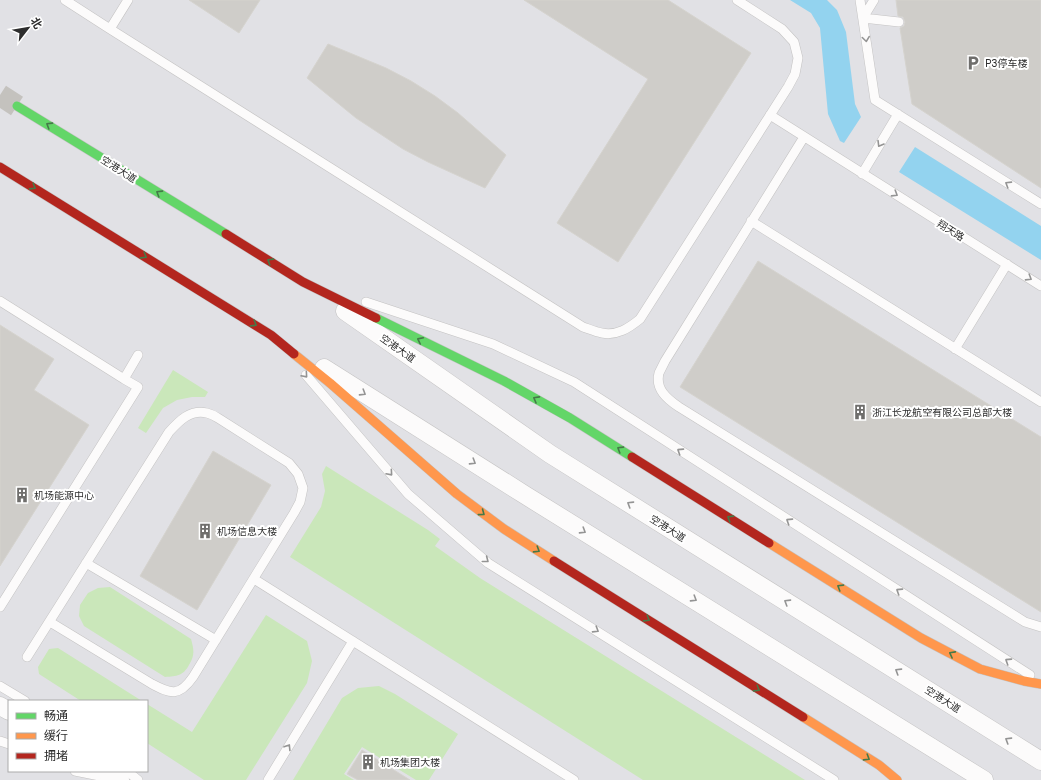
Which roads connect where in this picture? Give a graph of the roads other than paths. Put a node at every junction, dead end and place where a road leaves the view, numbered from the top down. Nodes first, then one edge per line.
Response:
1 (65, 0) edge
2 (128, 0) edge
3 (737, 0) edge
4 (860, 0) edge
5 (874, 0) edge
6 (863, 18) junction
7 (899, 22) dead end
8 (110, 29) junction
9 (17, 106) tunnel mouth
10 (898, 114) junction
11 (770, 115) junction
12 (804, 137) junction
13 (0, 167) edge
14 (862, 174) junction
15 (1041, 204) edge
16 (751, 221) junction
17 (1007, 264) junction
18 (303, 282) junction
19 (1041, 286) edge
20 (0, 301) edge
21 (271, 334) junction
22 (955, 348) junction
23 (138, 355) dead end
24 (124, 379) junction
25 (1041, 402) edge
26 (86, 563) junction
27 (254, 579) junction
28 (0, 607) edge
29 (50, 622) junction
30 (1041, 627) edge
31 (216, 640) junction
32 (353, 641) junction
33 (27, 657) dead end
34 (1041, 683) edge
35 (0, 686) edge
36 (22, 700) edge
37 (1041, 760) edge
38 (80, 772) edge
39 (106, 772) edge
40 (128, 772) edge
41 (118, 780) edge
42 (138, 780) edge
43 (268, 780) edge
44 (574, 780) edge
45 (834, 780) edge
46 (897, 780) edge
47 (984, 780) edge

1 - 8 lane
2 - 8 lane
3 - 11 lane
4 - 6 lane
5 - 6 lane
6 - 7 lane
6 -> 10 lane
8 - 11 lane
18 -> 9 main road, 空港大道
10 -> 14 lane
15 -> 10 lane
11 - 12 lane, 翔天路
12 - 14 lane, 翔天路
12 - 16 lane
13 -> 21 main road
14 -> 17 lane, 翔天路
16 - 22 lane
16 - 30 lane
17 -> 19 lane, 翔天路
17 - 22 lane
34 -> 18 main road, 空港大道
34 -> 18 lane
37 -> 18 street, 空港大道
20 - 24 lane
21 -> 45 lane
21 -> 46 main road
21 -> 47 street
22 - 25 lane
23 - 24 lane
24 - 28 lane
26 - 27 lane
26 - 29 lane
26 - 31 lane
27 - 31 lane
27 - 32 lane
29 - 31 lane
29 - 33 lane
43 -> 32 lane
32 - 44 lane
35 - 36 lane
38 - 41 lane
39 - 41 street
40 - 42 lane

